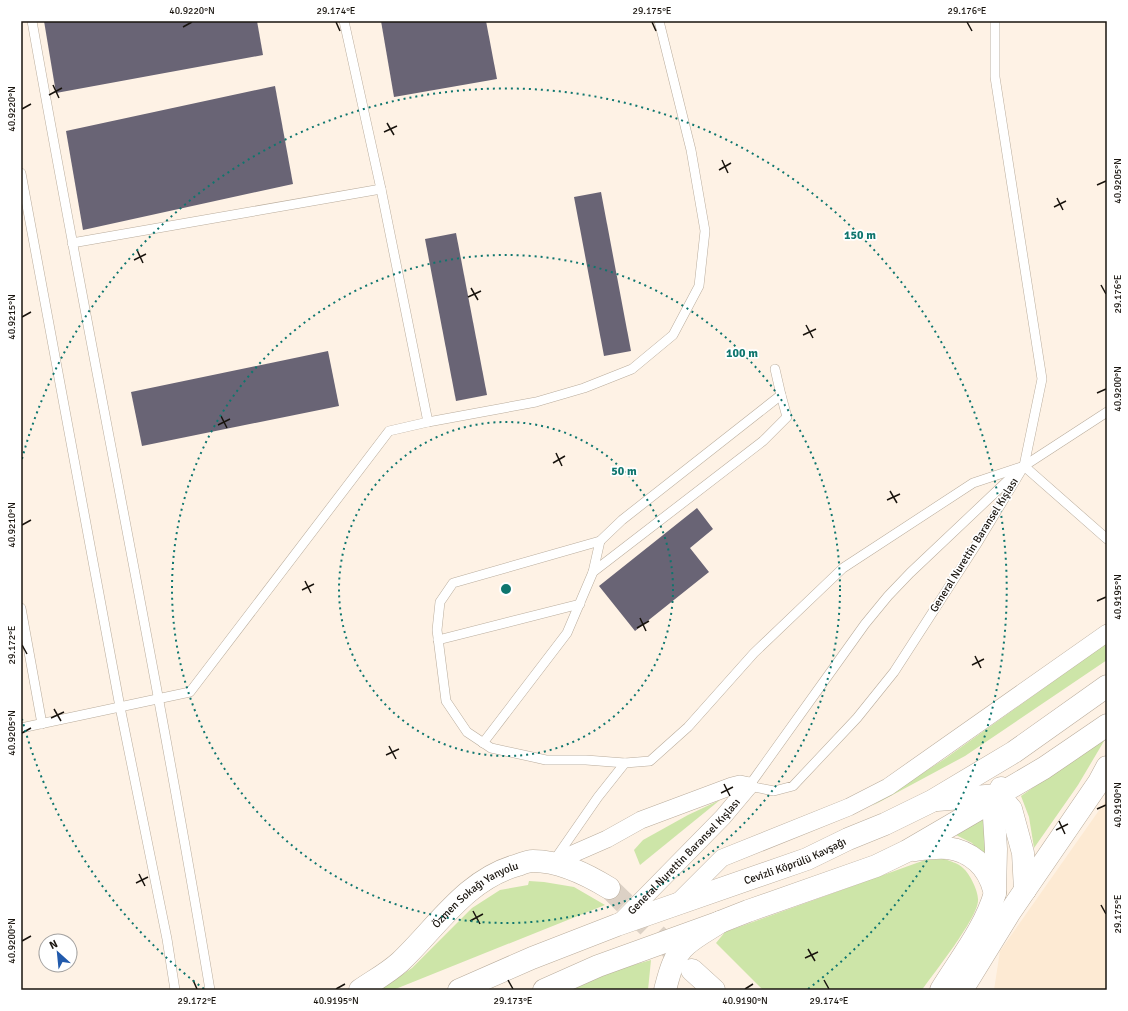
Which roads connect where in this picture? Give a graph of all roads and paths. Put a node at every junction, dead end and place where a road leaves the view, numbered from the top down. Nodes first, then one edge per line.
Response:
1 (32, 21) edge
2 (344, 21) edge
3 (659, 21) edge
4 (995, 21) edge
5 (21, 173) edge
6 (381, 189) junction
7 (72, 243) junction
8 (775, 369) dead end
9 (781, 395) junction
10 (1107, 412) edge
11 (428, 422) junction
12 (1024, 466) junction
13 (1107, 539) edge
14 (600, 540) junction
15 (593, 572) junction
16 (580, 604) junction
17 (21, 608) edge
18 (1107, 632) edge
19 (438, 640) junction
20 (1107, 686) edge
21 (158, 699) junction
22 (120, 707) junction
23 (42, 724) junction
24 (1107, 725) edge
25 (21, 728) edge
26 (483, 743) junction
27 (1014, 752) junction
28 (625, 763) junction
29 (1107, 767) edge
30 (749, 786) junction
31 (998, 795) junction
32 (932, 801) junction
33 (907, 851) junction
34 (552, 863) junction
35 (609, 888) tunnel mouth
36 (1025, 890) junction
37 (995, 893) junction
38 (675, 904) junction
39 (720, 922) junction
40 (617, 925) junction
41 (692, 970) tunnel mouth
42 (174, 990) edge
43 (210, 990) edge
44 (360, 990) edge
45 (459, 990) edge
46 (544, 990) edge
47 (665, 990) edge
48 (714, 990) edge
49 (941, 990) edge
50 (962, 990) edge

1 - 7 lane
2 - 6 lane
3 - 11 lane
4 - 12 lane
5 - 22 lane
6 - 7 lane
6 - 11 lane
7 - 21 lane
8 - 9 lane
9 - 14 lane
9 - 15 lane
10 - 12 lane
11 - 21 lane
12 - 13 lane
12 - 28 lane
12 - 30 lane, General Nurettin Baransel Kışlası
12 - 30 lane, General Nurettin Baransel Kışlası
14 - 15 lane
14 - 19 lane
15 - 16 lane
16 - 19 lane
16 - 26 lane
17 - 23 lane
18 - 38 street
19 - 26 lane
20 - 27 main road, Cevizli Köprülü Kavşağı
21 - 22 lane
21 - 43 lane
22 - 23 lane
22 - 42 lane
23 - 25 lane
24 - 31 main road
26 - 28 lane
27 - 31 main road
27 - 32 main road, Cevizli Köprülü Kavşağı
28 - 34 lane
29 - 36 main road
30 - 34 street
30 - 40 street, General Nurettin Baransel Kışlası
31 - 32 main road
31 - 33 main road
31 - 36 main road
31 - 37 main road
32 - 38 main road, Cevizli Köprülü Kavşağı
33 - 37 main road
33 - 39 main road
34 - 35 main road, Özmen Sokağı Yanyolu
34 - 44 main road, Özmen Sokağı Yanyolu
36 - 50 main road
37 - 49 main road
38 - 40 main road, Cevizli Köprülü Kavşağı
39 - 46 main road
39 - 47 main road
40 - 45 main road, Cevizli Köprülü Kavşağı
41 - 48 main road

